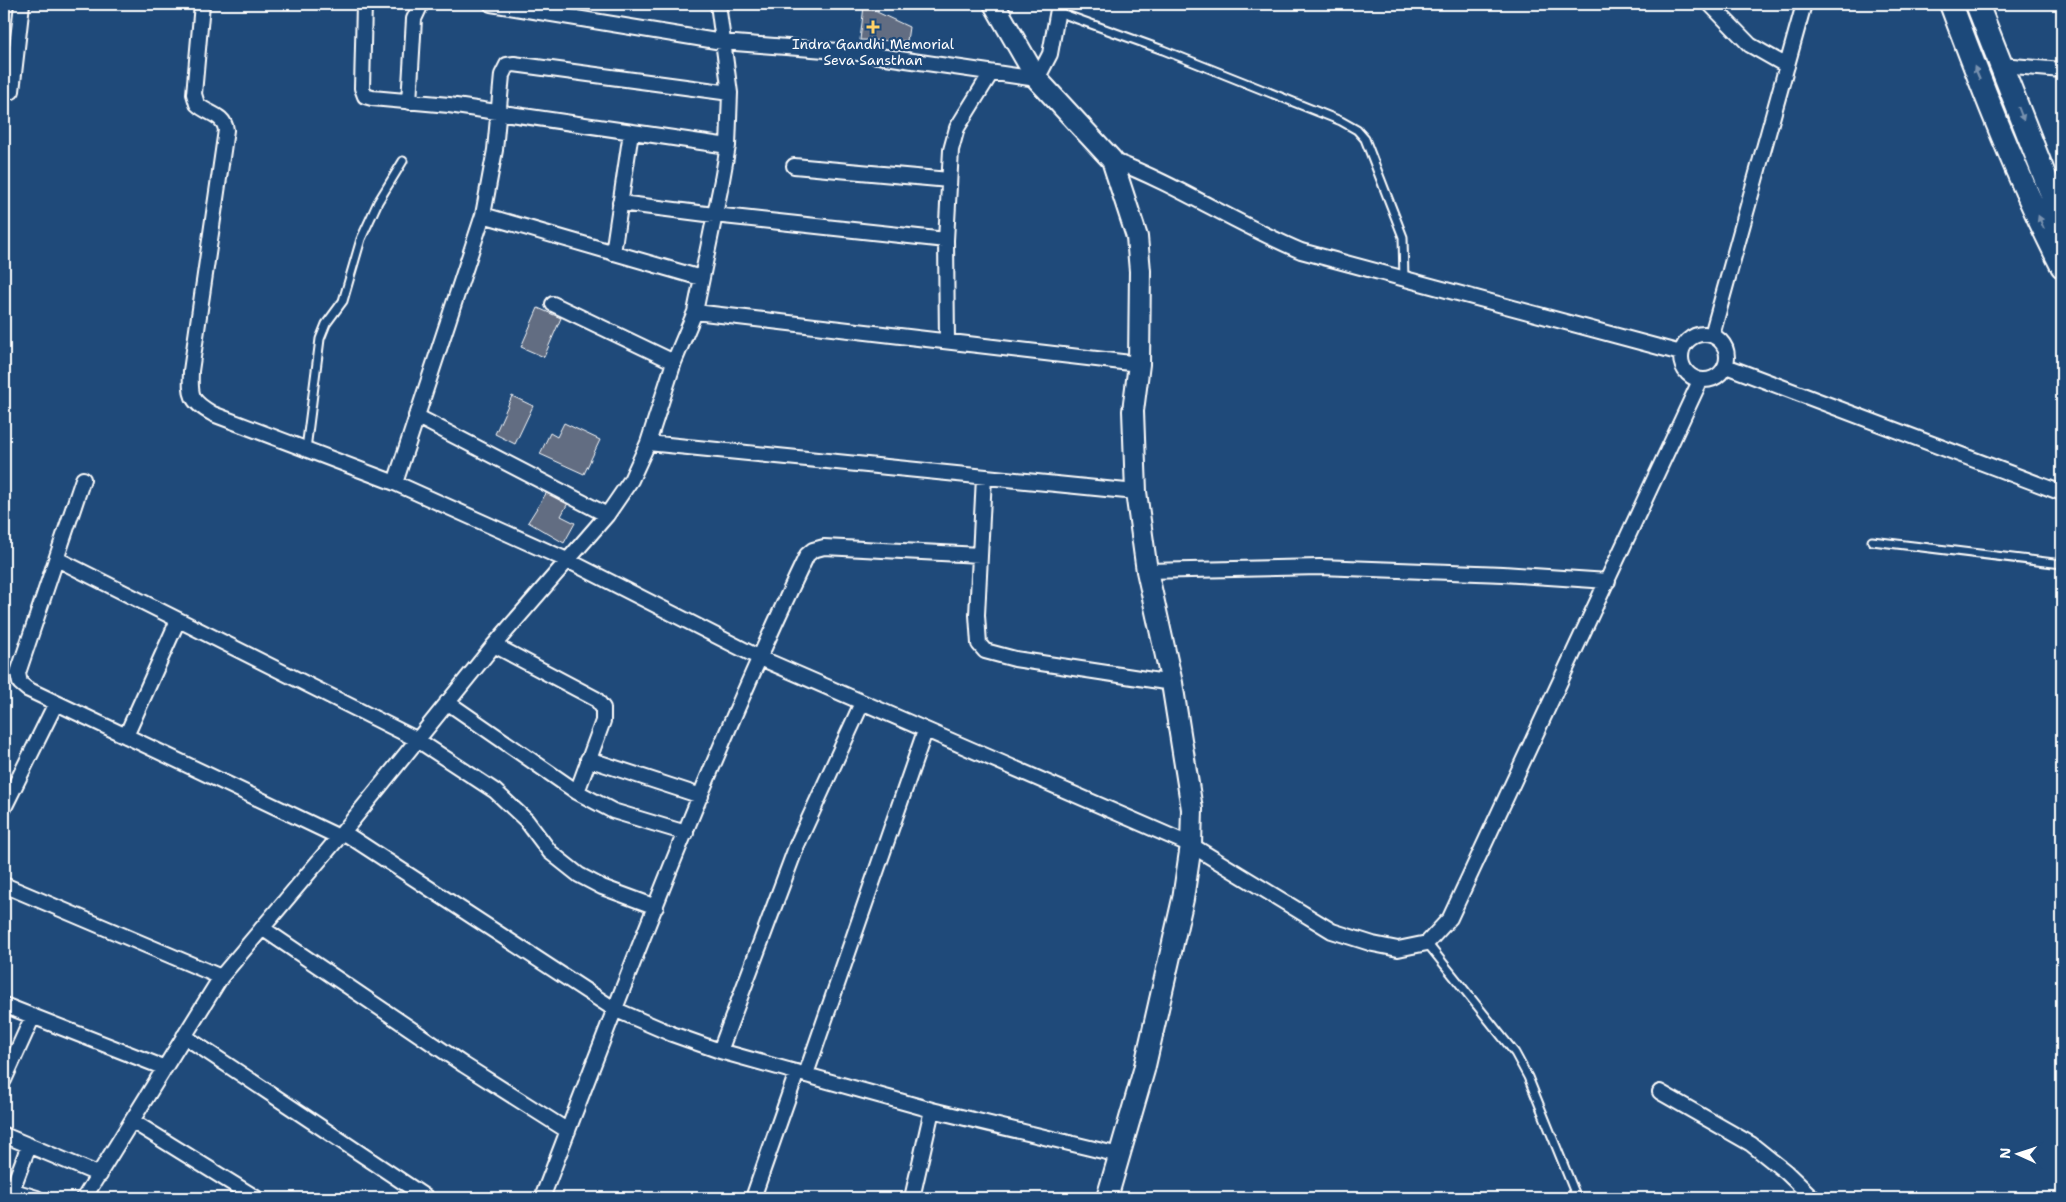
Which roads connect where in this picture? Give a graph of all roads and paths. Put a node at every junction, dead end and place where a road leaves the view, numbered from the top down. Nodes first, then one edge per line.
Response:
1 (22, 4) edge
2 (202, 4) edge
3 (364, 4) edge
4 (421, 4) edge
5 (491, 4) edge
6 (718, 4) edge
7 (994, 4) edge
8 (1710, 4) edge
9 (1804, 4) edge
10 (1951, 4) edge
11 (1977, 4) edge
12 (1058, 8) edge
13 (722, 42) junction
14 (2001, 65) junction
15 (1787, 66) junction
16 (2062, 70) edge
17 (991, 72) junction
18 (1037, 79) junction
19 (12, 91) dead end
20 (730, 93) junction
21 (409, 102) junction
22 (498, 112) junction
23 (631, 132) junction
24 (728, 146) junction
25 (1112, 160) junction
26 (403, 162) dead end
27 (794, 166) dead end
28 (949, 180) junction
29 (620, 203) junction
30 (483, 215) junction
31 (714, 215) junction
32 (2062, 220) edge
33 (946, 240) junction
34 (613, 253) junction
35 (2062, 266) edge
36 (701, 278) junction
37 (1404, 279) junction
38 (553, 304) dead end
39 (695, 312) junction
40 (1712, 335) junction
41 (947, 341) junction
42 (1680, 353) junction
43 (674, 362) junction
44 (1139, 364) junction
45 (1726, 366) junction
46 (1700, 382) junction
47 (416, 416) junction
48 (648, 443) junction
49 (306, 449) junction
50 (984, 477) junction
51 (83, 479) dead end
52 (395, 483) junction
53 (1136, 492) junction
54 (2062, 493) edge
55 (607, 515) junction
56 (1872, 541) dead end
57 (980, 555) junction
58 (57, 559) junction
59 (568, 562) junction
60 (2062, 564) edge
61 (1147, 571) junction
62 (1608, 581) junction
63 (178, 620) junction
64 (494, 645) junction
65 (758, 657) junction
66 (1172, 683) junction
67 (447, 702) junction
68 (56, 703) junction
69 (862, 704) junction
70 (925, 731) junction
71 (126, 736) junction
72 (416, 740) junction
73 (588, 759) junction
74 (577, 792) junction
75 (701, 796) junction
76 (4, 808) edge
77 (686, 833) junction
78 (341, 835) junction
79 (1190, 845) junction
80 (4, 885) edge
81 (656, 907) junction
82 (262, 928) junction
83 (1427, 943) junction
84 (221, 977) junction
85 (4, 1006) edge
86 (614, 1010) junction
87 (33, 1016) junction
88 (184, 1036) junction
89 (720, 1051) junction
90 (165, 1068) junction
91 (802, 1073) junction
92 (4, 1080) edge
93 (1660, 1092) dead end
94 (932, 1110) junction
95 (132, 1121) junction
96 (568, 1131) junction
97 (4, 1135) edge
98 (30, 1145) junction
99 (1119, 1155) junction
100 (100, 1175) junction
101 (8, 1189) edge
102 (37, 1198) edge
103 (84, 1198) edge
104 (256, 1198) edge
105 (427, 1198) edge
106 (542, 1198) edge
107 (753, 1198) edge
108 (912, 1198) edge
109 (1107, 1198) edge
110 (1578, 1198) edge
111 (1813, 1198) edge

1 - 19 street
2 - 49 street
3 - 21 street
4 - 21 street
5 - 13 street
6 - 13 street
7 - 18 street
8 - 15 street
9 - 15 street
35 -> 10 main road
11 - 14 main road
12 - 18 street
12 - 37 lane
13 - 17 street
13 - 20 street
14 - 16 street
14 -> 32 main road
15 - 40 street
17 - 18 street
17 - 28 street
18 - 25 street
20 - 22 street
20 - 24 street
21 - 22 street
22 - 23 street
22 - 30 street
23 - 24 street
23 - 29 street
24 - 31 street
25 - 37 street
25 - 44 street
26 - 49 lane
27 - 28 street
28 - 33 street
29 - 31 street
29 - 34 street
30 - 34 street
30 - 47 street
31 - 33 street
31 - 36 street
33 - 41 street
34 - 36 street
36 - 39 street
37 - 42 street
38 - 43 street
39 - 41 street
39 - 43 street
40 - 42 street
40 - 45 street
41 - 44 street
42 - 46 street
43 - 48 street
44 - 53 street
45 - 46 street
45 - 54 street
46 - 62 street
47 - 52 street
47 - 55 street
48 - 50 street
48 - 55 street
49 - 52 street
50 - 53 street
50 - 57 street
51 - 58 street
52 - 59 street
53 - 61 street
55 - 59 street
56 - 60 lane
57 - 65 street
57 - 66 street
58 - 63 street
58 - 68 street
59 - 64 street
59 - 65 street
61 - 62 street
61 - 66 street
62 - 83 street
63 - 71 street
63 - 72 street
64 - 67 street
64 - 73 street
65 - 69 street
65 - 75 street
66 - 79 street
67 - 72 street
67 - 74 street
68 - 71 street
68 - 76 street
69 - 70 street
69 - 89 street
70 - 79 street
70 - 91 street
71 - 78 street
72 - 78 street
72 - 81 street
73 - 74 street
73 - 75 street
74 - 77 street
75 - 77 street
77 - 81 street
78 - 82 street
78 - 86 street
79 - 83 street
79 - 99 street
80 - 84 street
81 - 86 street
82 - 84 street
82 - 96 street
83 - 110 lane
84 - 88 street
85 - 87 street
86 - 89 street
86 - 96 street
87 - 90 street
87 - 92 street
88 - 90 street
88 - 105 street
89 - 91 street
90 - 95 street
91 - 94 street
91 - 107 street
93 - 111 street
94 - 99 street
94 - 108 street
95 - 100 street
95 - 104 street
96 - 106 street
97 - 98 street
98 - 100 street
98 - 101 street
99 - 109 street
100 - 103 street
101 - 102 street

